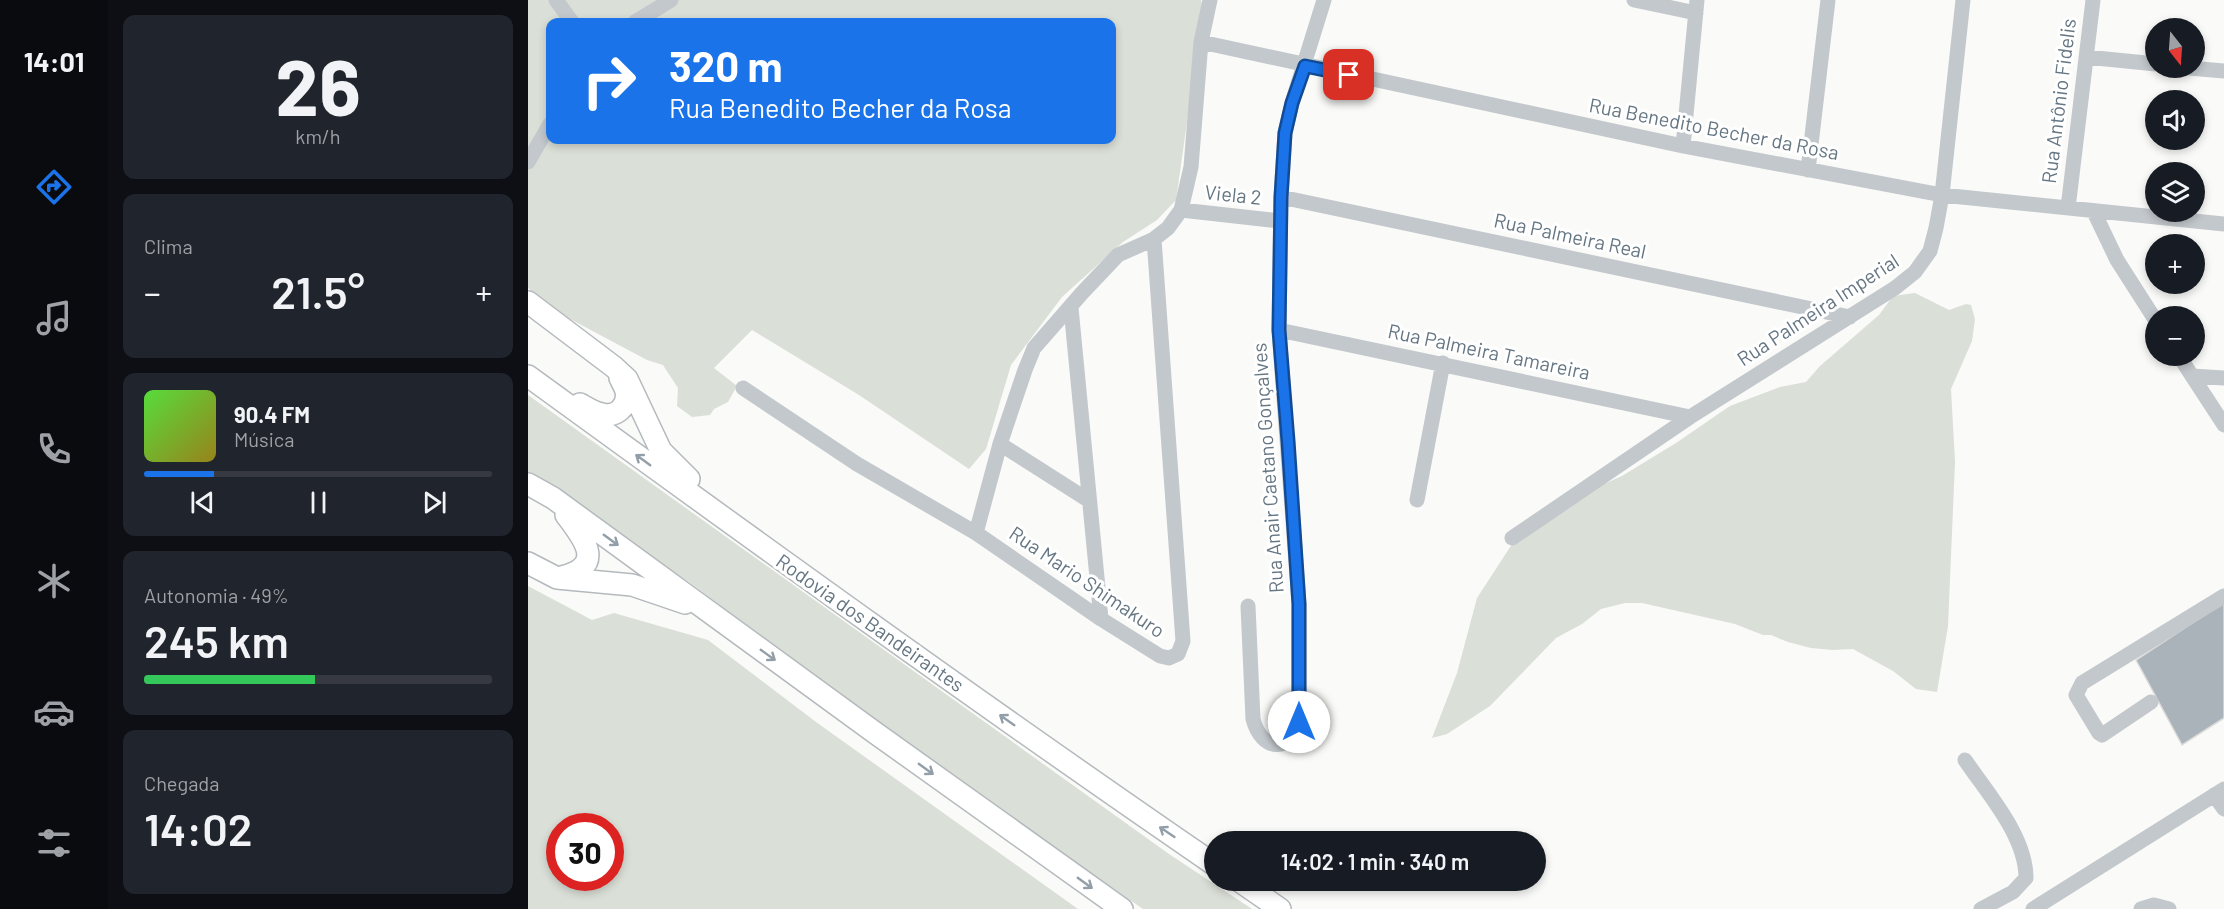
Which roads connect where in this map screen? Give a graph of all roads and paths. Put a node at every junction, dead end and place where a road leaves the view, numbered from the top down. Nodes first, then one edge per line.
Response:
1 (556, 0) edge
2 (671, 0) edge
3 (1210, 0) edge
4 (1324, 0) edge
5 (1634, 0) edge
6 (1828, 0) edge
7 (1963, 0) edge
8 (2093, 0) edge
9 (1696, 6) edge
10 (569, 18) edge
11 (642, 18) edge
12 (1201, 42) junction
13 (2086, 57) junction
14 (2145, 63) edge
15 (1305, 66) junction
16 (2205, 69) edge
17 (2224, 71) edge
18 (546, 131) edge
19 (1683, 146) junction
20 (528, 162) edge
21 (1808, 170) junction
22 (1942, 195) junction
23 (1281, 197) junction
24 (2068, 208) junction
25 (1181, 210) junction
26 (2094, 212) junction
27 (1280, 221) junction
28 (2224, 224) edge
29 (1154, 239) junction
30 (528, 302) edge
31 (2146, 306) edge
32 (1071, 308) junction
33 (1850, 317) junction
34 (1279, 330) junction
35 (1443, 363) junction
36 (2186, 366) edge
37 (614, 367) junction
38 (528, 376) edge
39 (2192, 376) junction
40 (2224, 378) edge
41 (743, 388) dead end
42 (1690, 417) junction
43 (2224, 425) edge
44 (1000, 444) junction
45 (528, 484) edge
46 (553, 498) junction
47 (1088, 500) junction
48 (1418, 500) dead end
49 (976, 533) junction
50 (1512, 538) dead end
51 (765, 548) junction
52 (528, 563) edge
53 (557, 578) junction
54 (2224, 596) edge
55 (1248, 606) dead end
56 (715, 616) junction
57 (1101, 619) junction
58 (2151, 702) dead end
59 (1965, 760) dead end
60 (2219, 792) edge
61 (2224, 809) edge
62 (1204, 857) edge
63 (1254, 891) edge
64 (1122, 909) edge
65 (1280, 909) edge
66 (1981, 909) edge
67 (2033, 909) edge
68 (2141, 909) edge
69 (2169, 909) edge

1 - 10 street
2 - 11 street
3 - 12 street
4 - 15 street, Rua Anair Caetano Gonçalves
5 - 9 street
6 - 21 street
7 - 22 street, Rua Palmeira Imperial
8 - 13 street, Rua Antônio Fidelis
9 - 19 street
12 - 15 street, Rua Benedito Becher da Rosa
12 - 25 street
13 - 14 street
13 - 24 street, Rua Antônio Fidelis
15 - 19 street, Rua Benedito Becher da Rosa
15 - 23 street, Rua Anair Caetano Gonçalves
16 - 17 street
18 - 20 street
19 - 21 street, Rua Benedito Becher da Rosa
21 - 22 street, Rua Benedito Becher da Rosa
22 - 24 street, Rua Benedito Becher da Rosa
22 - 33 street, Rua Palmeira Imperial
23 - 27 street, Rua Anair Caetano Gonçalves
23 - 33 street, Rua Palmeira Real
24 - 26 street, Rua Benedito Becher da Rosa
25 - 27 street, Viela 2
25 - 29 street
26 - 28 street, Rua Benedito Becher da Rosa
26 - 31 street
27 - 34 street, Rua Anair Caetano Gonçalves
29 - 32 street
29 - 57 street, Rua Mario Shimakuro
30 - 37 highway
32 - 44 street
32 - 47 street
33 - 42 street, Rua Palmeira Imperial
34 - 35 street, Rua Palmeira Tamareira
34 - 55 street, Rua Anair Caetano Gonçalves
35 - 42 street, Rua Palmeira Tamareira
35 - 48 street
36 - 39 street
37 - 38 highway
37 - 51 highway
51 -> 38 highway, Rodovia dos Bandeirantes
39 - 40 street
39 - 43 street
41 - 49 street, Rua Mario Shimakuro
42 - 50 street, Rua Palmeira Imperial
44 - 47 street
44 - 49 street
45 - 46 highway
46 - 53 highway
46 -> 56 highway
47 - 57 street
49 - 57 street, Rua Mario Shimakuro
62 -> 51 highway, Rodovia dos Bandeirantes
52 - 53 highway
53 - 56 highway
54 - 58 street
56 -> 64 highway
59 - 66 street
60 - 61 street
60 - 67 street
63 - 65 highway
68 - 69 street

